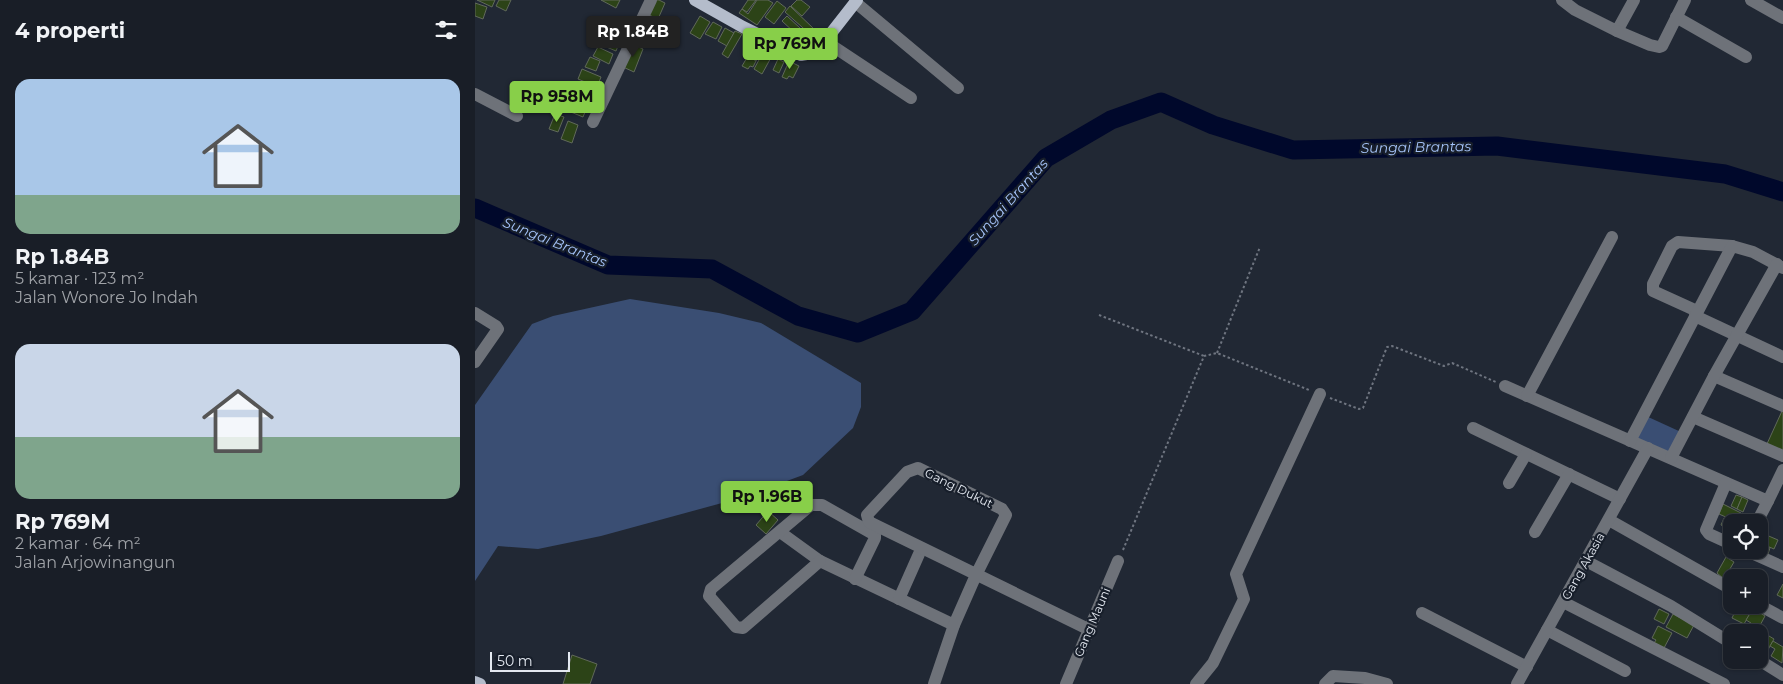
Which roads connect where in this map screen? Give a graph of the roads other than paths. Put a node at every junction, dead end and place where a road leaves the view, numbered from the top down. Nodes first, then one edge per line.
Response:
1 (651, 0) edge
2 (695, 0) edge
3 (1562, 0) edge
4 (1634, 0) edge
5 (1685, 0) edge
6 (1751, 0) edge
7 (856, 1) edge
8 (1766, 4) edge
9 (1578, 5) edge
10 (1676, 17) junction
11 (1783, 18) edge
12 (1617, 31) junction
13 (825, 40) junction
14 (1746, 58) dead end
15 (958, 88) dead end
16 (475, 94) edge
17 (911, 98) dead end
18 (517, 116) dead end
19 (593, 122) dead end
20 (1612, 236) dead end
21 (1732, 246) junction
22 (1780, 266) edge
23 (475, 313) edge
24 (1696, 314) junction
25 (1736, 336) junction
26 (1782, 353) edge
27 (475, 362) edge
28 (1714, 376) junction
29 (1505, 386) road end
30 (1320, 394) road end
31 (1527, 396) junction
32 (1783, 406) edge
33 (1693, 417) junction
34 (1473, 428) dead end
35 (1631, 440) junction
36 (1648, 448) junction
37 (1527, 454) junction
38 (1783, 456) edge
39 (1671, 458) junction
40 (1783, 470) edge
41 (1569, 474) junction
42 (1509, 483) dead end
43 (1726, 483) junction
44 (1779, 488) edge
45 (1620, 499) junction
46 (1768, 501) junction
47 (1761, 514) edge
48 (1609, 520) junction
49 (780, 532) junction
50 (1535, 532) dead end
51 (1723, 540) edge
52 (919, 554) dead end
53 (1765, 559) edge
54 (820, 561) junction
55 (1118, 561) road end
56 (1586, 561) junction
57 (1783, 567) edge
58 (976, 575) junction
59 (855, 579) junction
60 (1723, 584) edge
61 (899, 599) junction
62 (1563, 602) junction
63 (1768, 609) edge
64 (1422, 612) dead end
65 (1783, 618) edge
66 (955, 625) junction
67 (1088, 629) junction
68 (1547, 630) junction
69 (1723, 638) edge
70 (1768, 665) edge
71 (1527, 667) junction
72 (1625, 671) dead end
73 (1783, 674) edge
74 (475, 682) edge
75 (480, 684) edge
76 (934, 684) edge
77 (1066, 684) edge
78 (1196, 684) edge
79 (1325, 684) edge
80 (1387, 684) edge
81 (1517, 684) edge
82 (1724, 684) edge

1 - 19 street
2 - 13 main road
3 - 9 street
4 - 12 street
5 - 10 street
6 - 8 street
7 - 13 main road
7 - 15 street
8 - 11 street
9 - 12 street
10 - 12 street
10 - 14 street
13 - 17 street
16 - 18 street
20 - 31 street
21 - 22 street
21 - 24 street
21 - 24 street
22 - 25 street
23 - 27 street
24 - 25 street
24 - 35 street
25 - 26 street
25 - 28 street
28 - 32 street
28 - 33 street
29 - 31 street
30 - 78 street
31 - 35 street
33 - 38 street
33 - 39 street
34 - 37 street
35 - 36 street
36 - 39 street
36 - 45 street, Gang Akasia
37 - 41 street
37 - 42 street
39 - 43 street
40 - 44 street
41 - 45 street
41 - 50 street
43 - 46 street
43 - 51 street
44 - 46 street
45 - 48 street, Gang Akasia
46 - 47 street
48 - 56 street, Gang Akasia
48 - 60 street
49 - 54 street
49 - 54 street
49 - 59 street
52 - 61 street
53 - 57 street
54 - 59 street
55 - 67 street, Gang Mauni
56 - 62 street, Gang Akasia
56 - 69 street
58 - 58 street, Gang Dukut
58 - 66 street
58 - 67 street
59 - 61 street
61 - 66 street
62 - 68 street, Gang Akasia
62 - 82 street
63 - 65 street
64 - 71 street
66 - 76 street
67 - 77 street, Gang Mauni
68 - 71 street, Gang Akasia
68 - 72 street
70 - 73 street
71 - 81 street, Gang Akasia
74 - 75 main road
79 - 80 street

